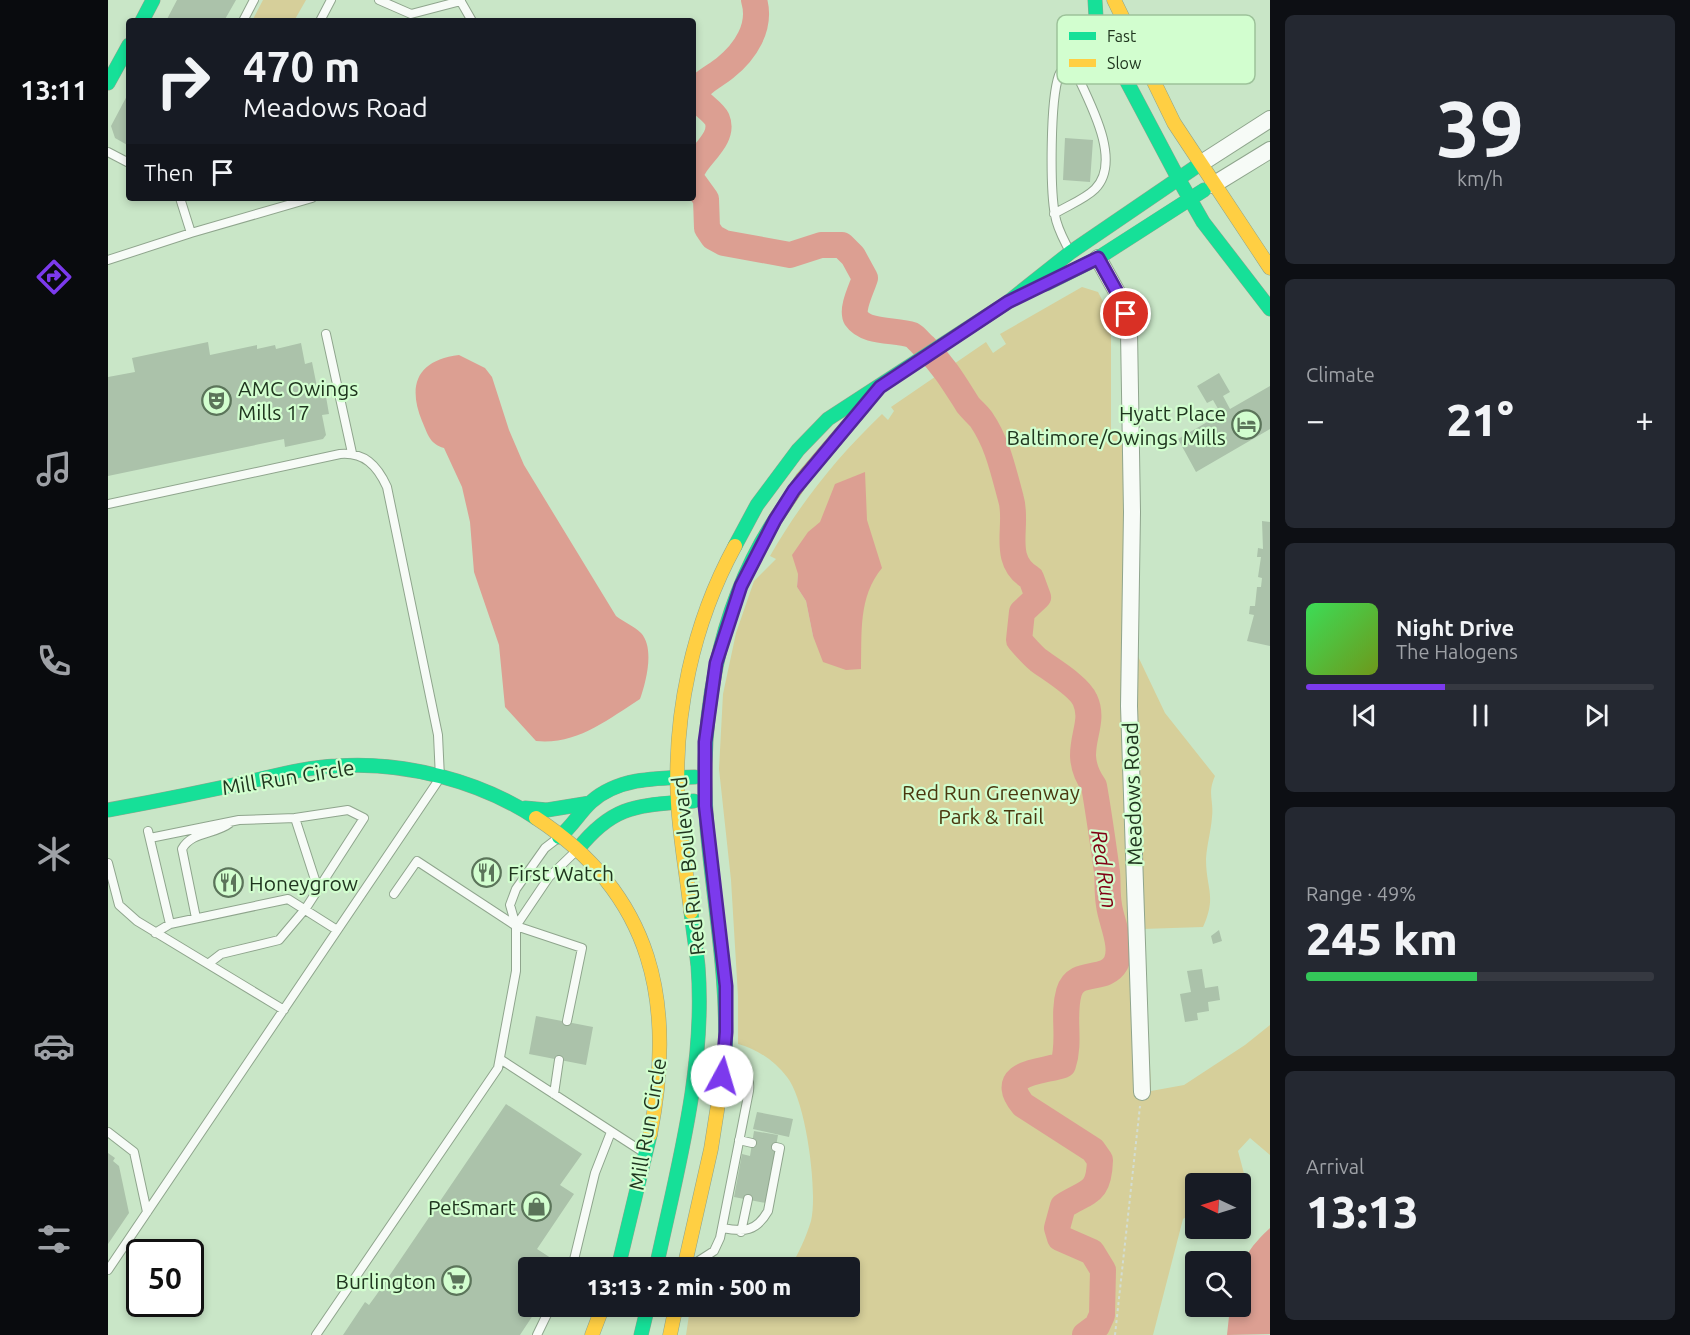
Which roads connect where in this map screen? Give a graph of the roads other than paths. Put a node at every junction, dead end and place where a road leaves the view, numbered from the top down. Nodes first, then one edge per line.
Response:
1 (153, 0) edge
2 (254, 0) edge
3 (331, 0) edge
4 (379, 0) edge
5 (1095, 0) edge
6 (1114, 0) edge
7 (460, 1) edge
8 (1096, 15) edge
9 (1121, 15) edge
10 (144, 18) edge
11 (245, 18) edge
12 (322, 18) edge
13 (470, 18) edge
14 (126, 50) edge
15 (1057, 79) edge
16 (108, 83) edge
17 (1081, 84) edge
18 (1128, 84) edge
19 (1154, 84) edge
20 (1270, 119) edge
21 (1270, 150) edge
22 (108, 152) edge
23 (126, 161) edge
24 (1200, 164) junction
25 (1178, 178) junction
26 (1213, 185) junction
27 (1190, 198) junction
28 (181, 201) edge
29 (298, 201) edge
30 (1054, 214) junction
31 (190, 233) junction
32 (1071, 252) junction
33 (1098, 258) junction
34 (108, 260) edge
35 (1081, 267) junction
36 (1270, 268) edge
37 (1008, 302) junction
38 (1270, 309) edge
39 (326, 334) dead end
40 (880, 387) junction
41 (352, 453) junction
42 (108, 504) edge
43 (705, 777) junction
44 (440, 778) junction
45 (678, 778) junction
46 (705, 800) junction
47 (590, 803) junction
48 (678, 803) junction
49 (520, 807) junction
50 (108, 810) edge
51 (613, 813) junction
52 (295, 818) junction
53 (233, 821) junction
54 (560, 837) junction
55 (578, 849) junction
56 (108, 863) edge
57 (606, 879) junction
58 (318, 889) junction
59 (394, 894) dead end
60 (306, 908) junction
61 (196, 918) junction
62 (170, 924) junction
63 (516, 926) junction
64 (337, 930) junction
65 (155, 933) junction
66 (208, 964) junction
67 (284, 1010) junction
68 (567, 1022) dead end
69 (500, 1059) junction
70 (724, 1059) junction
71 (559, 1060) dead end
72 (1142, 1092) road end
73 (554, 1094) junction
74 (108, 1132) edge
75 (611, 1132) junction
76 (739, 1140) junction
77 (752, 1143) dead end
78 (776, 1147) dead end
79 (644, 1153) junction
80 (748, 1199) dead end
81 (147, 1212) junction
82 (722, 1228) junction
83 (741, 1232) junction
84 (575, 1257) edge
85 (620, 1257) edge
86 (658, 1257) edge
87 (689, 1257) edge
88 (704, 1257) edge
89 (108, 1270) edge
90 (546, 1317) edge
91 (599, 1317) edge
92 (605, 1317) edge
93 (645, 1317) edge
94 (674, 1317) edge
95 (316, 1335) edge
96 (537, 1335) edge
97 (592, 1335) edge
98 (601, 1335) edge
99 (641, 1335) edge
100 (670, 1335) edge

1 - 10 main road
2 - 11 lane
3 - 12 lane
4 - 7 lane
5 - 8 main road
6 - 9 main road
7 - 13 lane
14 - 16 main road
15 - 30 lane
17 - 30 lane
18 - 25 main road
19 - 24 main road
20 - 24 street, Red Run Boulevard
21 - 26 street, Red Run Boulevard
22 - 23 lane
24 - 25 main road, Red Run Boulevard
24 - 26 main road
25 - 27 main road
25 - 32 main road, Red Run Boulevard
26 - 27 main road, Red Run Boulevard
26 - 36 main road
27 - 33 main road, Red Run Boulevard
27 - 38 main road
28 - 31 lane
29 - 31 lane
30 - 32 lane
31 - 34 lane
32 - 35 lane
32 - 37 main road, Red Run Boulevard
33 - 35 main road, Red Run Boulevard
33 - 72 street, Meadows Road
35 - 37 main road, Red Run Boulevard
37 - 40 main road, Red Run Boulevard
39 - 41 lane
40 - 43 main road, Red Run Boulevard
40 - 45 main road, Red Run Boulevard
41 - 42 lane
41 - 44 lane
43 - 45 main road
43 - 46 main road, Red Run Boulevard
44 - 49 main road, Mill Run Circle
44 - 50 main road, Mill Run Circle
44 - 64 lane
45 - 47 main road
45 - 48 main road, Red Run Boulevard
46 - 48 main road
46 - 70 main road, Red Run Boulevard
47 - 49 main road
47 - 54 main road
48 - 51 main road
48 - 86 main road, Red Run Boulevard
49 - 54 main road, Mill Run Circle
51 - 55 main road
51 - 57 main road
52 - 53 lane
52 - 58 lane
52 - 58 lane
53 - 61 lane
53 - 62 lane
54 - 55 main road, Mill Run Circle
54 - 63 lane
55 - 57 main road, Mill Run Circle
55 - 63 lane
56 - 65 lane
57 - 79 main road, Mill Run Circle
58 - 60 lane
59 - 63 lane
60 - 61 lane
60 - 64 lane
60 - 66 lane
61 - 62 lane
62 - 65 lane
63 - 68 lane
63 - 69 lane
64 - 67 lane
65 - 66 lane
66 - 67 lane
67 - 81 lane
69 - 73 lane
69 - 95 lane
70 - 76 lane
70 - 87 main road, Red Run Boulevard
71 - 73 lane
73 - 75 lane
74 - 81 lane
75 - 79 lane
75 - 84 lane
76 - 77 lane
76 - 82 lane
78 - 83 lane
79 - 85 main road, Mill Run Circle
80 - 83 lane
81 - 89 lane
82 - 83 lane
82 - 88 lane
90 - 96 lane
91 - 97 main road
92 - 98 main road
93 - 99 main road
94 - 100 main road

